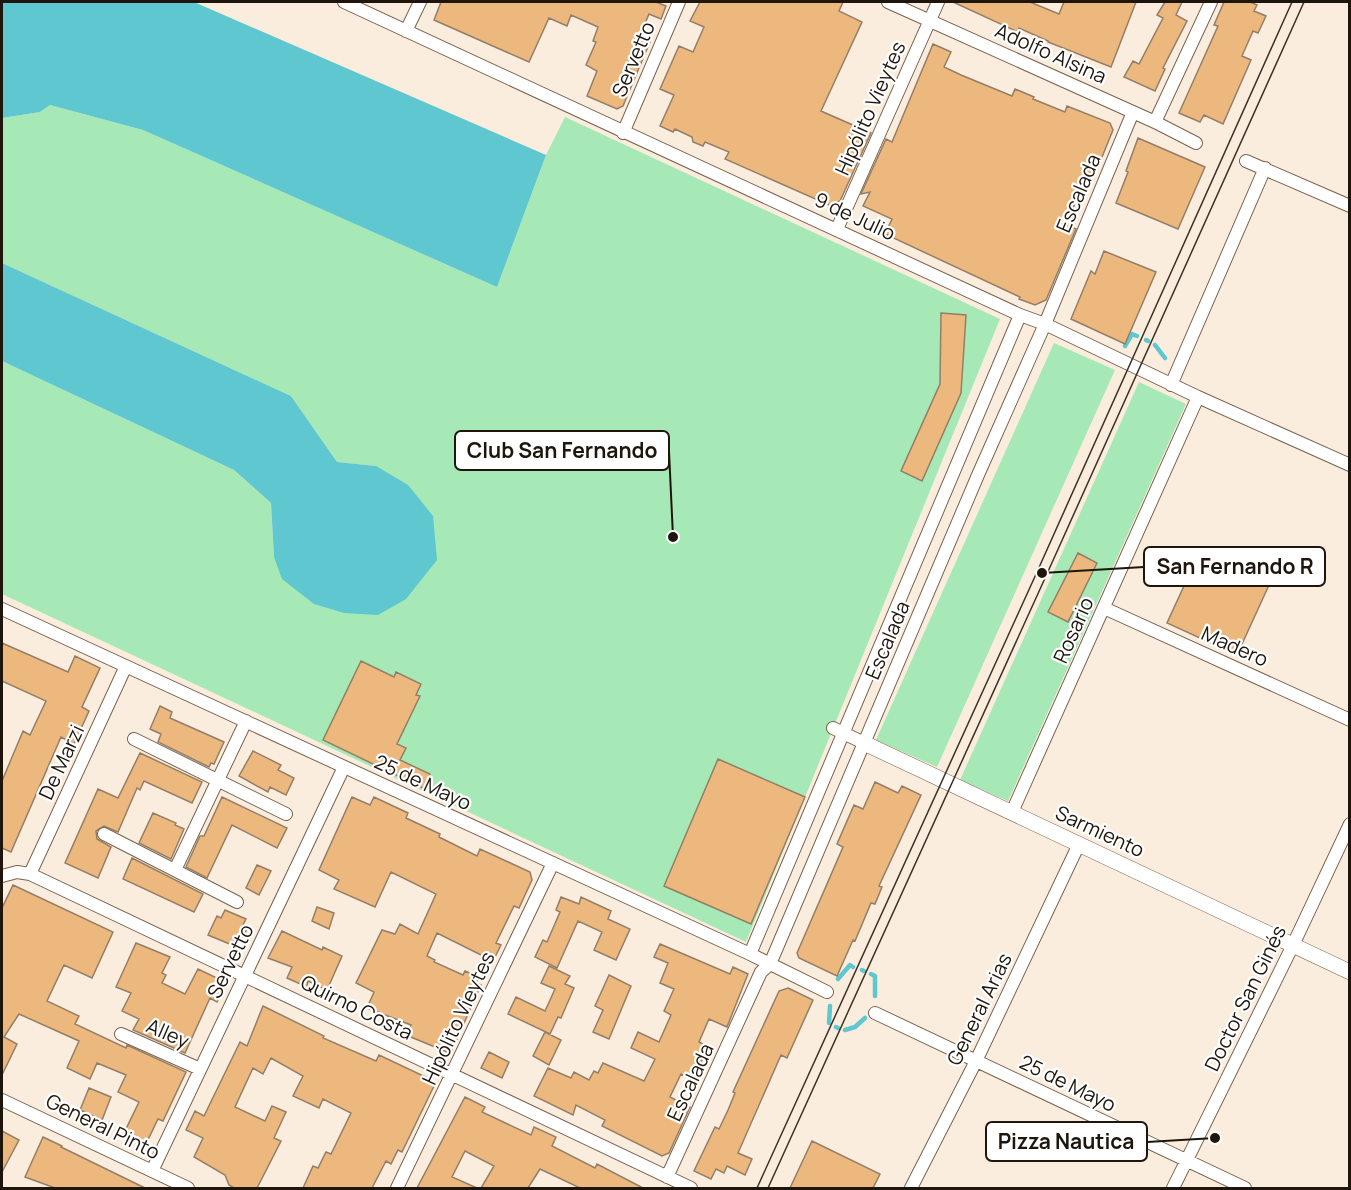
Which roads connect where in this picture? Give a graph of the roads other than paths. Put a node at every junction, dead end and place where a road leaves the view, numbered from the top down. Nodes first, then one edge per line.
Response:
1 (344, 2) edge
2 (420, 2) edge
3 (679, 2) edge
4 (888, 2) edge
5 (938, 2) edge
6 (1211, 2) edge
7 (930, 20) junction
8 (406, 31) junction
9 (1133, 112) junction
10 (1155, 122) junction
11 (622, 133) junction
12 (1196, 143) dead end
13 (1246, 161) dead end
14 (1265, 168) junction
15 (1350, 206) edge
16 (837, 229) junction
17 (1020, 315) junction
18 (1045, 324) junction
19 (1172, 385) junction
20 (1198, 397) junction
21 (1350, 465) edge
22 (1104, 608) junction
23 (2, 609) edge
24 (126, 666) junction
25 (1350, 720) edge
26 (246, 721) junction
27 (838, 731) junction
28 (134, 739) dead end
29 (864, 743) junction
30 (344, 767) junction
31 (218, 780) junction
32 (1012, 812) junction
33 (286, 814) dead end
34 (1350, 824) edge
35 (104, 834) dead end
36 (1079, 844) junction
37 (553, 863) junction
38 (175, 870) junction
39 (30, 874) junction
40 (2, 875) edge
41 (237, 902) dead end
42 (1293, 945) junction
43 (750, 954) junction
44 (770, 964) junction
45 (1350, 972) edge
46 (245, 974) junction
47 (827, 992) dead end
48 (875, 1013) dead end
49 (121, 1034) dead end
50 (976, 1061) junction
51 (200, 1069) junction
52 (453, 1075) junction
53 (2, 1100) edge
54 (1186, 1162) junction
55 (152, 1171) junction
56 (668, 1177) junction
57 (188, 1188) edge
58 (398, 1188) edge
59 (691, 1188) edge
60 (911, 1188) edge
61 (1173, 1188) edge
62 (1245, 1188) edge

1 - 8 street, 9 de Julio
2 - 8 street
3 - 11 street, Servetto
4 - 7 street, Adolfo Alsina
5 - 7 street, Hipólito Vieytes
6 - 10 street
7 - 9 street, Adolfo Alsina
7 - 16 street, Hipólito Vieytes
8 - 11 street, 9 de Julio
9 - 10 street, Adolfo Alsina
9 - 18 street, Escalada
10 - 12 street, Adolfo Alsina
11 - 16 street, 9 de Julio
13 - 14 street
14 - 15 street
14 - 19 street
16 - 17 street, 9 de Julio
17 - 18 street, 9 de Julio
17 - 27 street, Escalada
18 - 19 street, 9 de Julio
18 - 29 street, Escalada
19 - 20 street, 9 de Julio
20 - 21 street, 9 de Julio
20 - 22 street, Rosario
22 - 25 street, Madero
22 - 32 street, Rosario
23 - 24 street, 25 de Mayo
24 - 26 street, 25 de Mayo
24 - 39 street, De Marzi
26 - 30 street, 25 de Mayo
26 - 31 street
27 - 29 street, Sarmiento
27 - 43 street, Escalada
28 - 31 street
29 - 32 street, Sarmiento
29 - 44 street, Escalada
30 - 37 street, 25 de Mayo
30 - 46 street, Servetto
31 - 33 street
31 - 38 street
32 - 36 street, Sarmiento
34 - 42 street, Doctor San Ginés
35 - 38 street
36 - 42 street, Sarmiento
36 - 50 street, General Arias
37 - 43 street, 25 de Mayo
37 - 52 street, Hipólito Vieytes
38 - 41 street
39 - 40 street, Quirno Costa
39 - 46 street, Quirno Costa
42 - 45 street, Sarmiento
42 - 54 street, Doctor San Ginés
43 - 44 street, 25 de Mayo
44 - 47 street, 25 de Mayo
44 - 56 street, Escalada
46 - 51 street, Servetto
46 - 52 street, Quirno Costa
48 - 50 street, 25 de Mayo
49 - 51 street, Alley
50 - 54 street, 25 de Mayo
50 - 60 street, General Arias
51 - 55 street, Servetto
52 - 56 street, Quirno Costa
52 - 58 street, Hipólito Vieytes
53 - 55 street, General Pinto
54 - 61 street, Doctor San Ginés
54 - 62 street, 25 de Mayo
55 - 57 street, General Pinto
56 - 59 street, Quirno Costa

